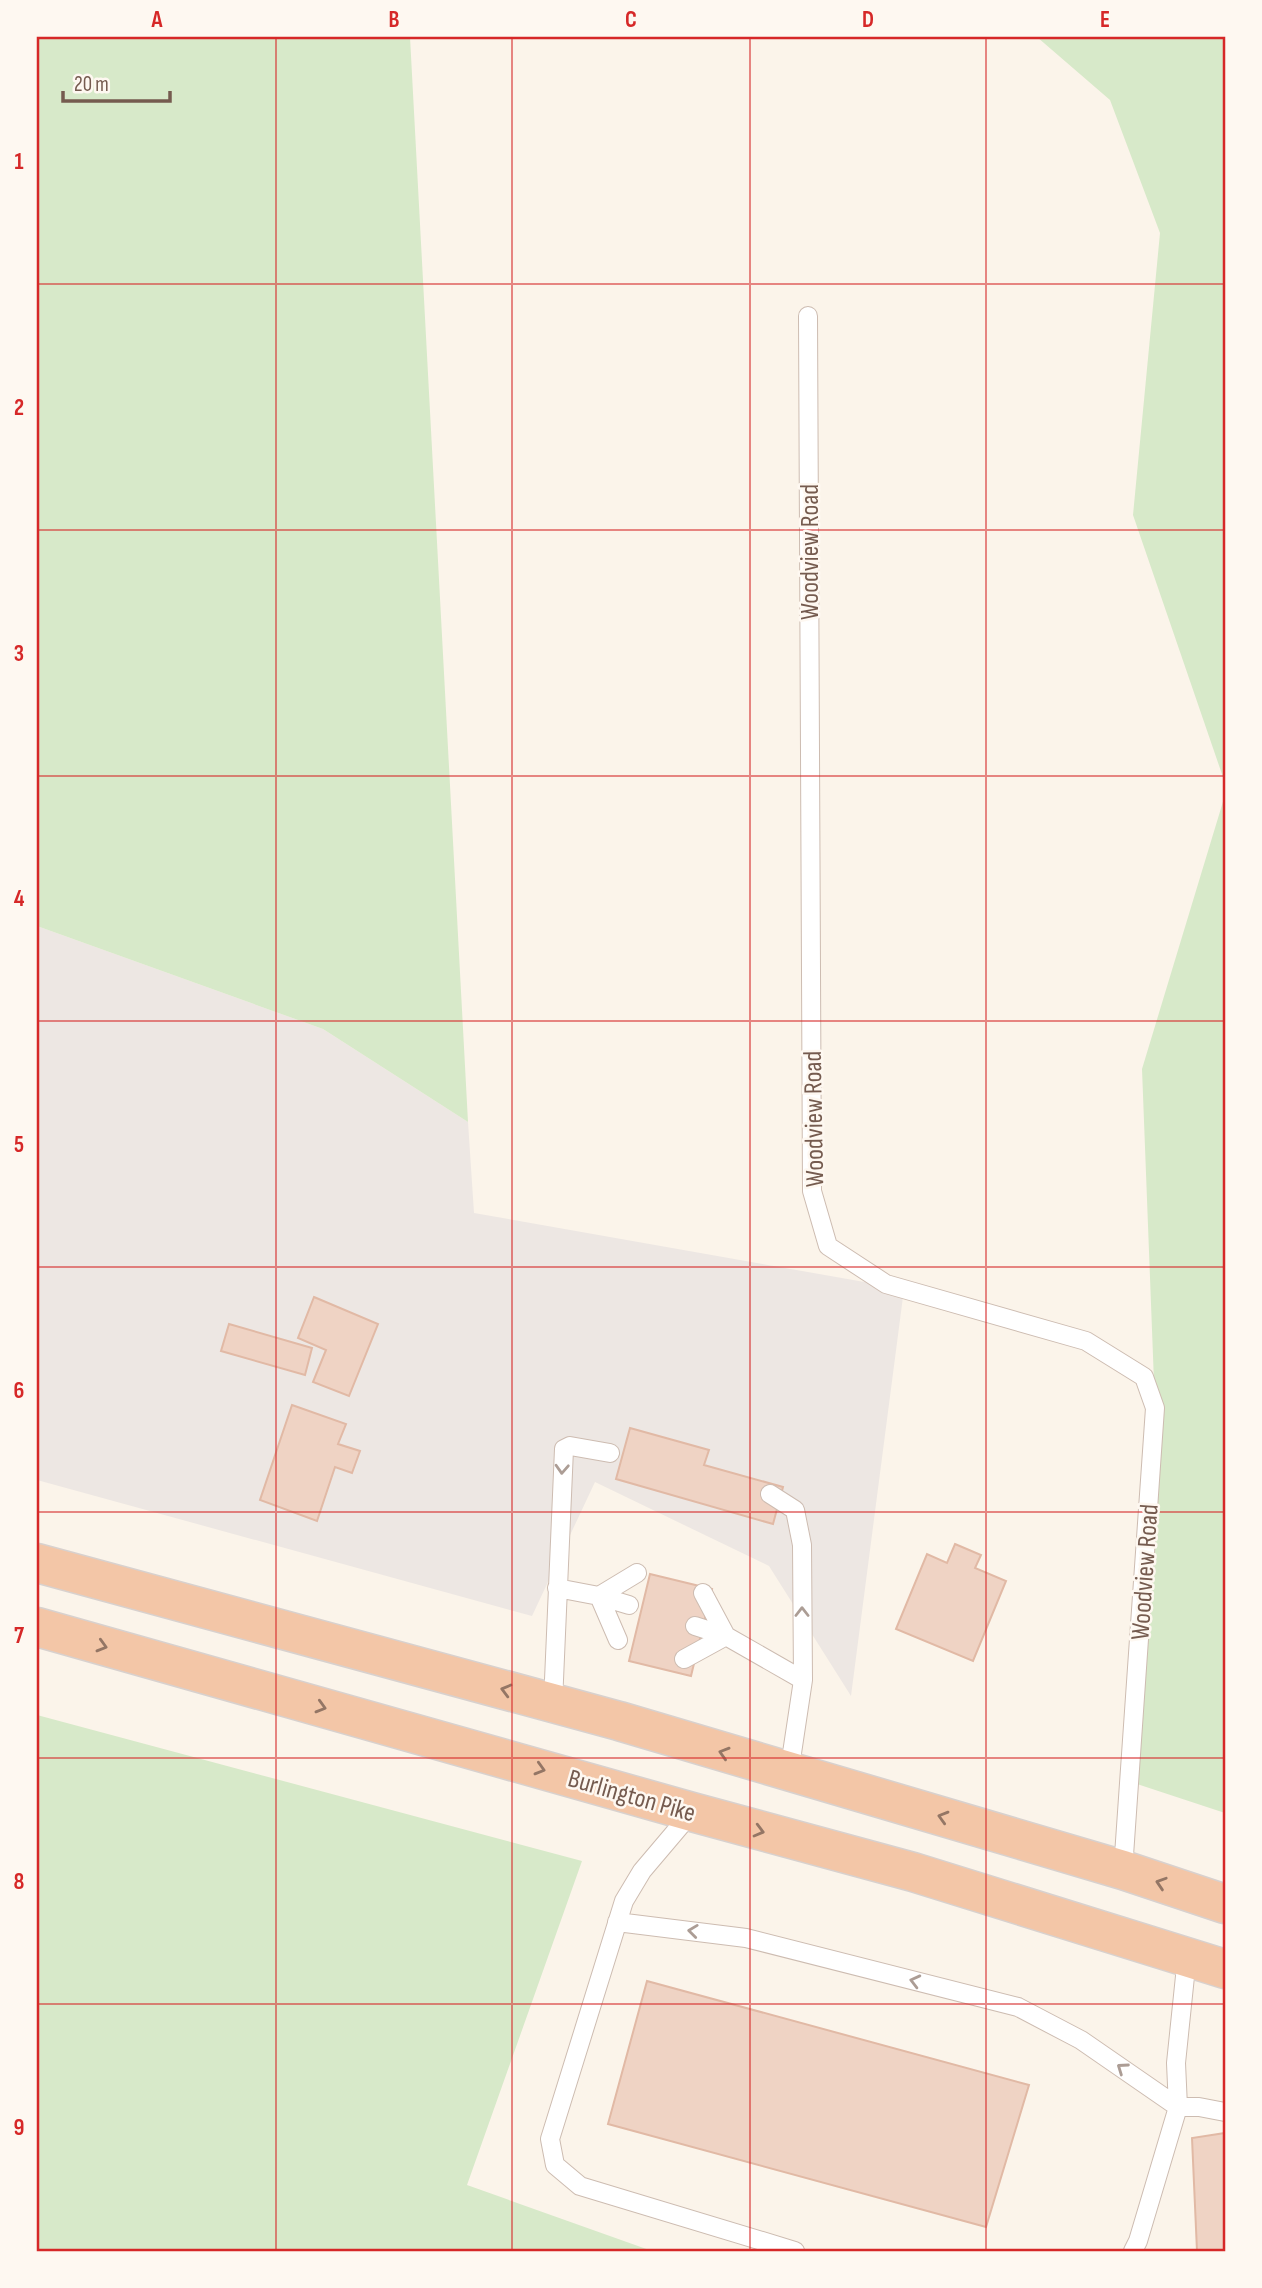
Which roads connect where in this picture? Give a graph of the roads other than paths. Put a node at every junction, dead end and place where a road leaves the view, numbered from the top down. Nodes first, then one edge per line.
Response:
1 (808, 316) dead end
2 (610, 1453) dead end
3 (770, 1494) dead end
4 (37, 1563) edge
5 (638, 1573) dead end
6 (557, 1588) junction
7 (703, 1593) dead end
8 (599, 1596) junction
9 (629, 1605) dead end
10 (695, 1626) dead end
11 (37, 1627) edge
12 (726, 1636) junction
13 (618, 1640) dead end
14 (684, 1659) dead end
15 (803, 1680) junction
16 (553, 1703) junction
17 (789, 1773) junction
18 (692, 1812) junction
19 (1123, 1870) junction
20 (1225, 1904) edge
21 (617, 1922) junction
22 (1187, 1957) junction
23 (1225, 1969) edge
24 (1178, 2107) junction
25 (1225, 2112) edge
26 (796, 2251) edge
27 (1133, 2251) edge

1 - 19 lane, Woodview Road
2 -> 6 lane
15 -> 3 lane
16 -> 4 highway
5 - 8 lane
6 - 8 lane
6 - 16 lane
7 - 12 lane
8 - 9 lane
8 - 13 lane
10 - 12 lane
11 -> 18 highway, Burlington Pike
12 - 14 lane
12 - 15 lane
15 - 17 lane
17 -> 16 highway
19 -> 17 highway
18 - 21 lane
18 -> 22 highway, Burlington Pike
20 -> 19 highway
24 -> 21 lane
21 - 26 lane
22 - 23 highway, Burlington Pike
22 - 24 lane
24 - 25 lane
24 - 27 lane

